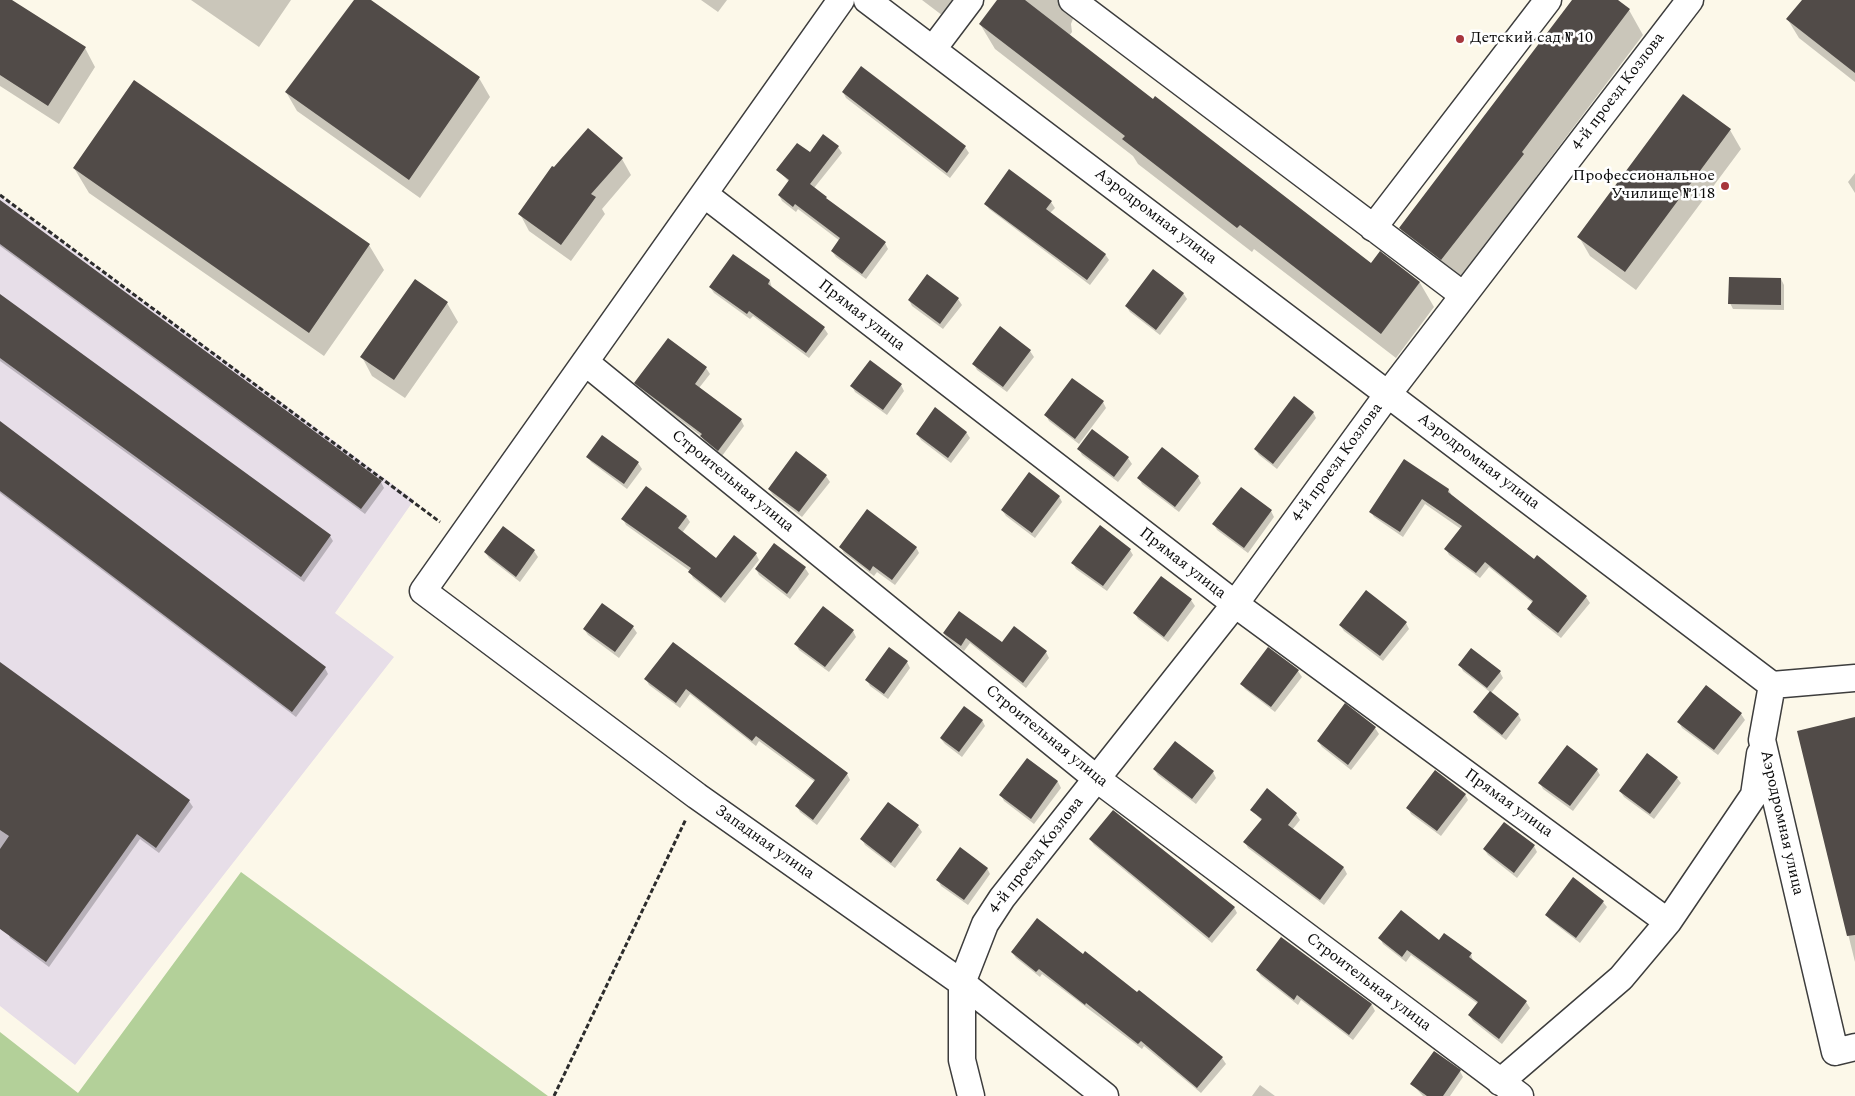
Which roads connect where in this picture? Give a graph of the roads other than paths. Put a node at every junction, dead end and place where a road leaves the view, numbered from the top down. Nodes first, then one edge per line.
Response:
1 (841, 0) edge
2 (867, 0) edge
3 (970, 0) edge
4 (1072, 0) edge
5 (1548, 0) edge
6 (1690, 0) edge
7 (933, 49) junction
8 (704, 194) junction
9 (1373, 228) junction
10 (1463, 295) junction
11 (585, 362) junction
12 (1388, 394) junction
13 (1234, 604) junction
14 (1855, 678) edge
15 (1772, 685) junction
16 (1762, 740) junction
17 (1097, 779) junction
18 (1668, 922) junction
19 (962, 983) junction
20 (1855, 1047) edge
21 (1510, 1089) edge
22 (971, 1096) edge
23 (1105, 1096) edge

1 - 8 street
2 - 7 street, Аэродромная улица
3 - 7 street
4 - 9 street
5 - 9 street
6 - 10 street, 4-й проезд Козлова
7 - 12 street, Аэродромная улица
8 - 11 street
8 - 13 street, Прямая улица
9 - 10 street
10 - 12 street, 4-й проезд Козлова
11 - 17 street, Строительная улица
11 - 19 street, Западная улица
12 - 13 street, 4-й проезд Козлова
12 - 15 street, Аэродромная улица
13 - 17 street, 4-й проезд Козлова
13 - 18 street, Прямая улица
14 - 15 street
15 - 16 street, Аэродромная улица
16 - 18 street
16 - 20 street, Аэродромная улица
17 - 19 street, 4-й проезд Козлова
17 - 21 street, Строительная улица
18 - 21 street
19 - 22 street
19 - 23 street, Западная улица

